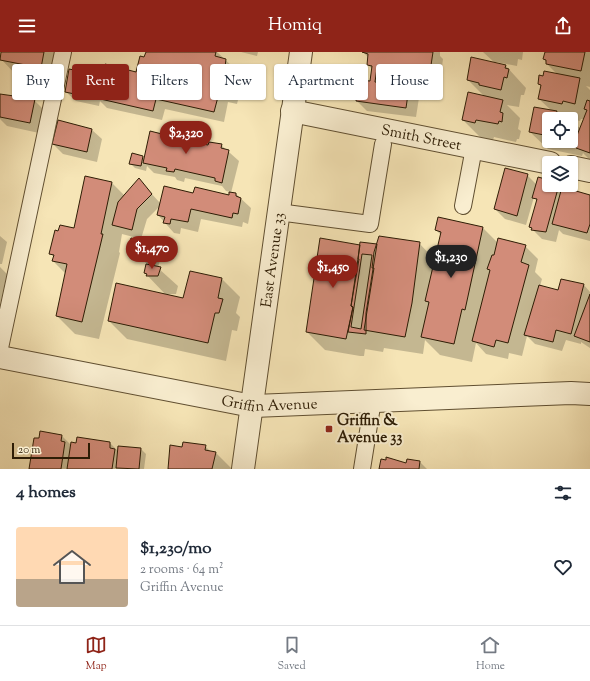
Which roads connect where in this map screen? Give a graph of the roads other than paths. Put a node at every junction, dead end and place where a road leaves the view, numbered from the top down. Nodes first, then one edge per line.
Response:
1 (63, 52) edge
2 (301, 52) edge
3 (292, 111) junction
4 (383, 144) dead end
5 (474, 148) junction
6 (542, 161) edge
7 (578, 168) edge
8 (590, 171) edge
9 (463, 206) dead end
10 (278, 212) junction
11 (0, 348) edge
12 (0, 357) edge
13 (590, 394) edge
14 (373, 400) junction
15 (252, 406) junction
16 (244, 469) edge
17 (362, 469) edge

1 - 11 lane
2 - 3 street, East Avenue 33
3 - 5 street, Smith Street
3 - 10 street, East Avenue 33
4 - 10 lane
5 - 6 street, Smith Street
5 - 9 lane
7 - 8 street
10 - 15 street, East Avenue 33
12 - 15 street, Griffin Avenue
13 - 14 street, Griffin Avenue
14 - 15 street, Griffin Avenue
14 - 17 lane
15 - 16 street, East Avenue 33

